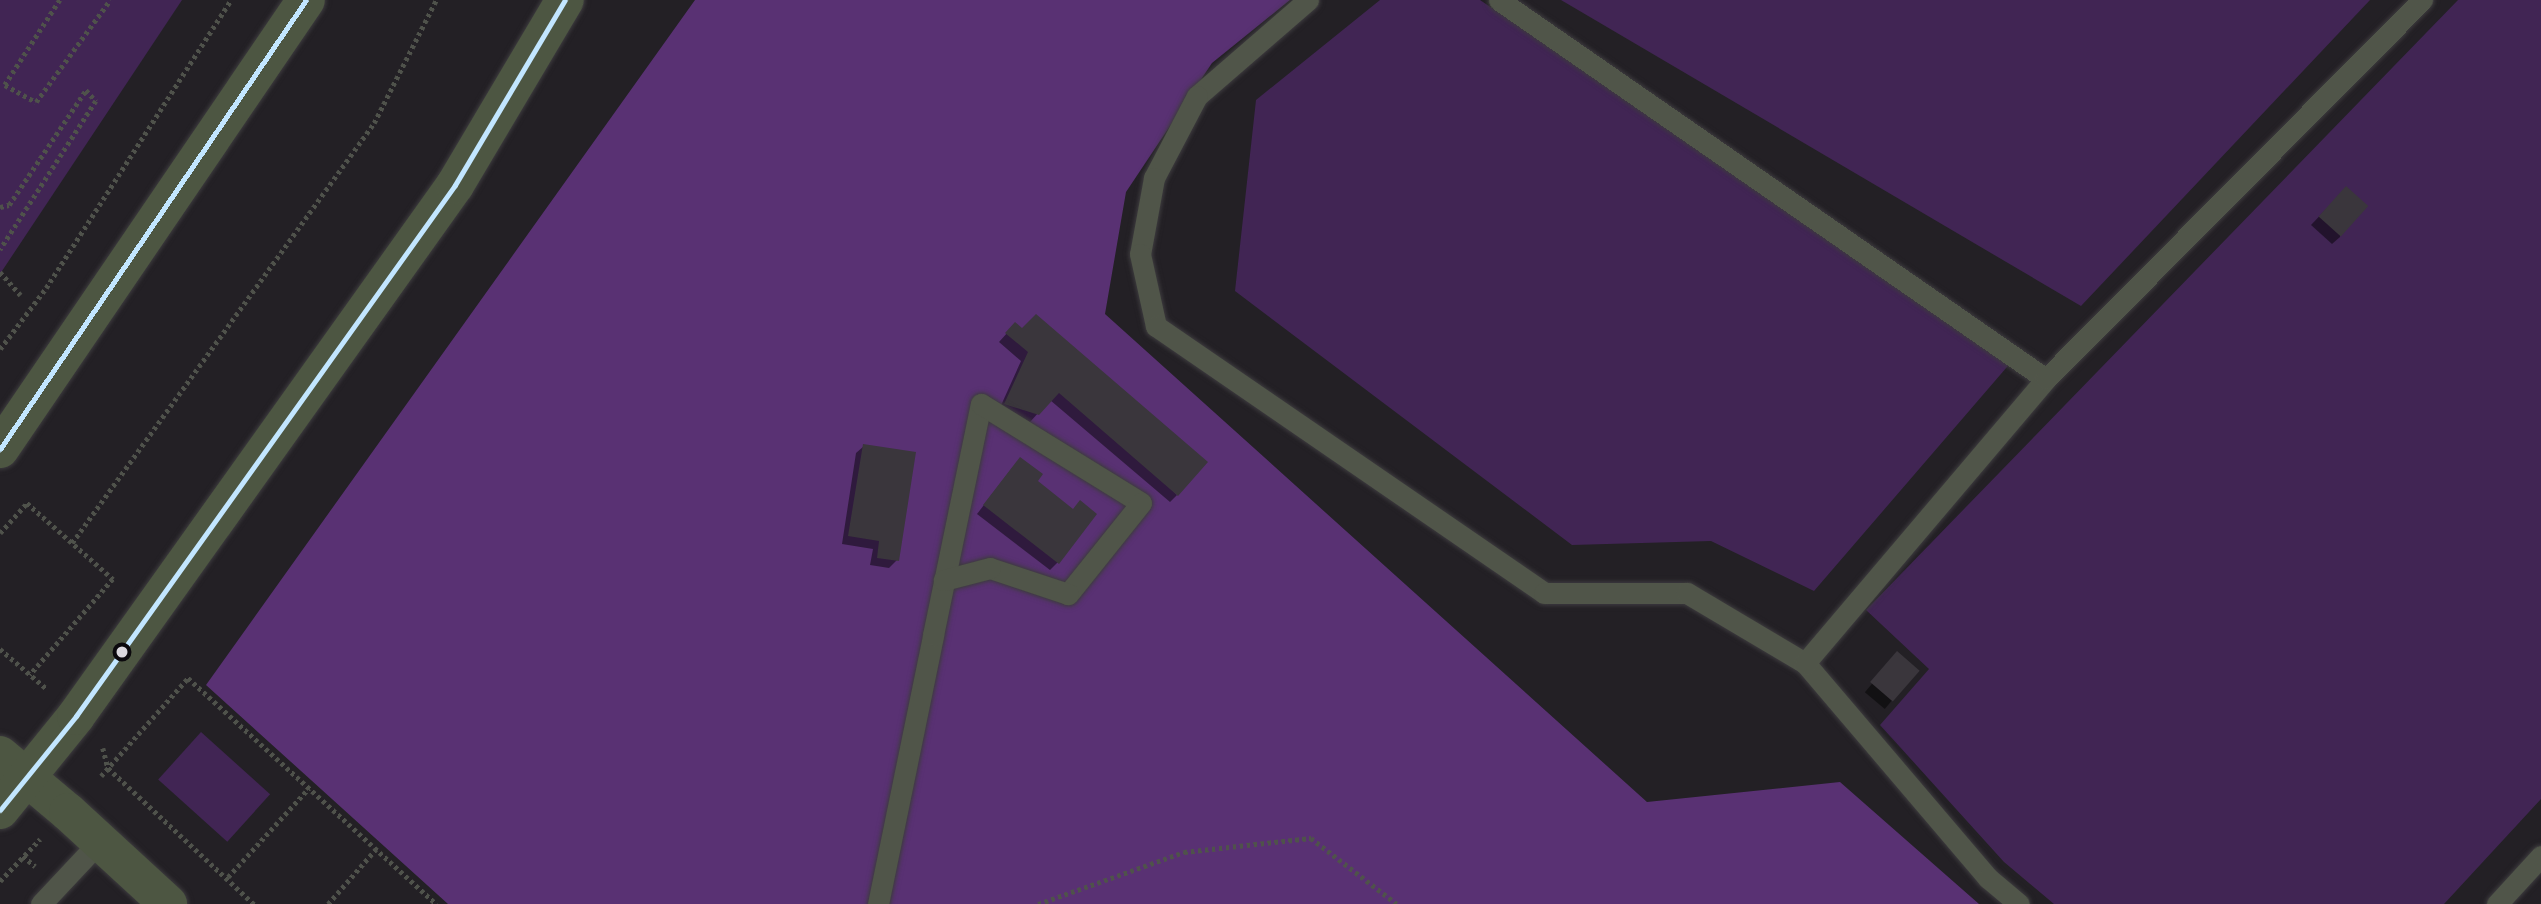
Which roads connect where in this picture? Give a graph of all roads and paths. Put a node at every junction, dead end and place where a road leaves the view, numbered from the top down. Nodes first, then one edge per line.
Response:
1 (60, 0) edge
2 (110, 0) edge
3 (231, 0) edge
4 (306, 0) edge
5 (436, 0) edge
6 (565, 0) edge
7 (1308, 0) edge
8 (1499, 0) edge
9 (2422, 0) edge
10 (5, 85) junction
11 (0, 93) edge
12 (0, 207) edge
13 (0, 250) edge
14 (0, 272) edge
15 (21, 295) dead end
16 (0, 349) edge
17 (2046, 379) junction
18 (0, 449) edge
19 (0, 533) edge
20 (72, 543) junction
21 (944, 580) junction
22 (0, 649) edge
23 (1805, 663) junction
24 (30, 675) junction
25 (47, 690) dead end
26 (100, 740) dead end
27 (14, 767) edge
28 (108, 768) junction
29 (101, 776) dead end
30 (309, 788) junction
31 (0, 810) edge
32 (45, 835) dead end
33 (100, 841) junction
34 (376, 849) junction
35 (2541, 856) edge
36 (228, 877) junction
37 (0, 881) edge
38 (41, 904) edge
39 (168, 904) edge
40 (254, 904) edge
41 (328, 904) edge
42 (436, 904) edge
43 (878, 904) edge
44 (1038, 904) edge
45 (1397, 904) edge
46 (2019, 904) edge
47 (2497, 904) edge

1 - 10 path
2 - 10 path
3 - 16 path
4 - 18 main road
5 - 20 path
6 - 27 main road
7 - 23 lane
8 - 17 lane
9 - 17 lane
10 - 11 path
12 - 13 path
14 - 15 path
17 - 23 lane
19 - 20 path
20 - 24 path
21 - 21 lane
21 - 43 lane
22 - 24 path
23 - 46 lane
24 - 25 path
26 - 28 path
27 - 31 main road
27 - 33 main road
28 - 29 path
28 - 30 path
28 - 36 path
30 - 34 path
30 - 36 path
32 - 37 path
33 - 38 lane
33 - 39 main road
34 - 41 path
34 - 42 path
35 - 47 lane
36 - 40 path
44 - 45 path

